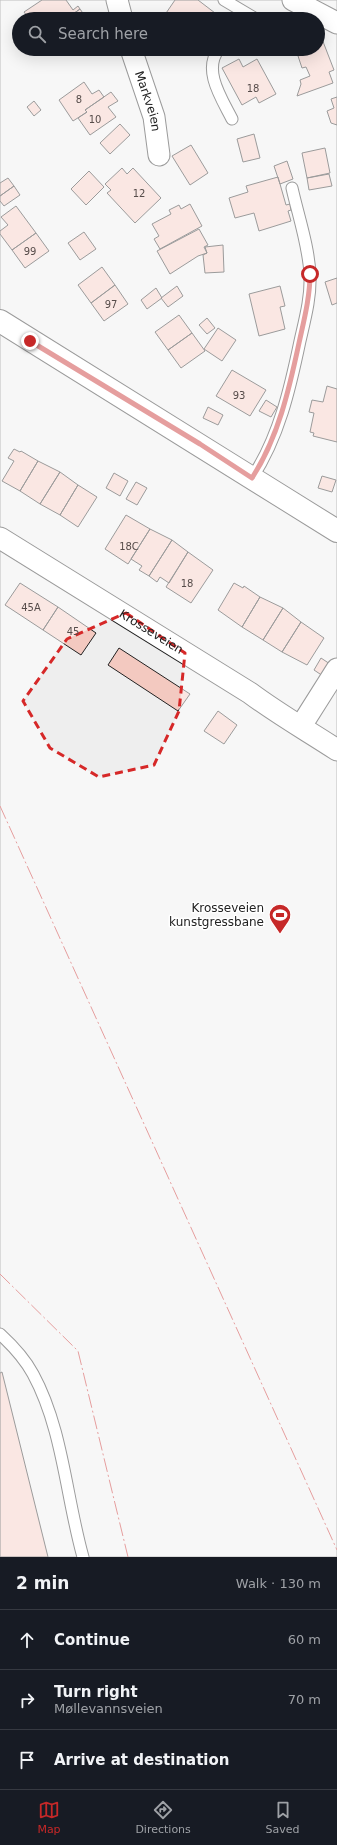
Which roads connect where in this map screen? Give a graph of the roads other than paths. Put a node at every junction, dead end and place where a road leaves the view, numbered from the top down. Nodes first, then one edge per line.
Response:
1 (116, 0) edge
2 (224, 0) edge
3 (293, 0) edge
4 (120, 12) edge
5 (244, 12) edge
6 (316, 12) edge
7 (325, 17) edge
8 (337, 23) edge
9 (325, 24) edge
10 (133, 56) edge
11 (216, 56) edge
12 (232, 120) dead end
13 (159, 154) dead end
14 (292, 188) dead end
15 (0, 321) edge
16 (252, 478) junction
17 (337, 531) edge
18 (0, 538) edge
19 (337, 669) edge
20 (301, 726) junction
21 (337, 750) edge
22 (0, 1334) edge
23 (83, 1557) edge

1 - 4 street
2 - 5 lane
3 - 6 street
7 - 8 street
8 - 9 lane
10 - 13 street, Markveien
11 - 12 lane
14 - 16 lane
15 - 16 main road
16 - 17 main road
18 - 20 street, Krosseveien
19 - 20 street
20 - 21 street, Krosseveien
22 - 23 lane

